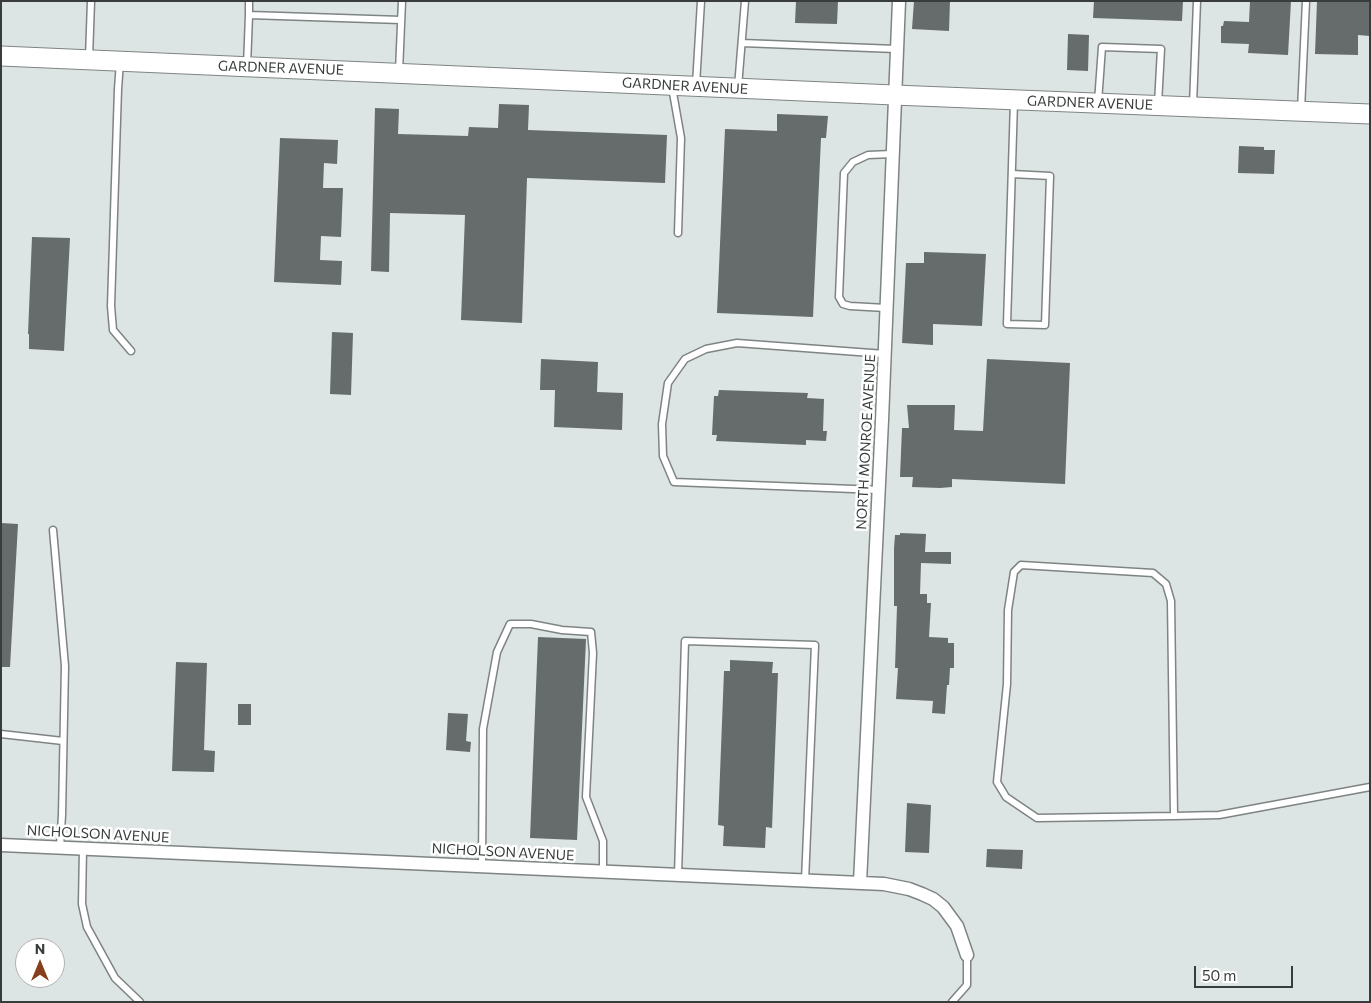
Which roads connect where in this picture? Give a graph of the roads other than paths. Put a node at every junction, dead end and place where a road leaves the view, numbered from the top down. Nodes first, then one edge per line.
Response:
1 (92, 1) edge
2 (249, 1) edge
3 (402, 1) edge
4 (701, 1) edge
5 (746, 1) edge
6 (899, 1) edge
7 (1197, 1) edge
8 (1306, 1) edge
9 (249, 15) junction
10 (401, 20) junction
11 (742, 43) junction
12 (896, 48) junction
13 (1, 56) edge
14 (89, 60) junction
15 (120, 61) junction
16 (247, 67) junction
17 (399, 73) junction
18 (672, 85) junction
19 (696, 86) junction
20 (738, 88) junction
21 (894, 95) junction
22 (1014, 100) junction
23 (1098, 103) junction
24 (1158, 106) junction
25 (1193, 107) junction
26 (1301, 111) junction
27 (1370, 114) edge
28 (892, 154) junction
29 (1012, 174) junction
30 (678, 233) dead end
31 (886, 308) junction
32 (131, 351) dead end
33 (884, 354) junction
34 (879, 490) junction
35 (53, 530) dead end
36 (1, 734) edge
37 (63, 741) junction
38 (1370, 787) edge
39 (1174, 816) junction
40 (1, 845) edge
41 (60, 847) junction
42 (83, 848) junction
43 (482, 866) junction
44 (603, 872) junction
45 (678, 875) junction
46 (806, 881) junction
47 (860, 883) junction
48 (967, 955) joint
49 (140, 1002) edge
50 (952, 1002) edge

1 - 14 lane
2 - 9 lane
3 - 10 lane
4 - 19 lane
5 - 11 lane
6 - 12 street, NORTH MONROE AVENUE
7 - 25 lane
8 - 26 lane
9 - 10 lane
9 - 16 lane
10 - 17 lane
11 - 12 lane
11 - 20 lane
12 - 21 street, NORTH MONROE AVENUE
13 - 14 street, GARDNER AVENUE
14 - 15 street, GARDNER AVENUE
15 - 16 street, GARDNER AVENUE
15 - 32 lane
16 - 17 street, GARDNER AVENUE
17 - 18 street, GARDNER AVENUE
18 - 19 street, GARDNER AVENUE
18 - 30 lane
19 - 20 street, GARDNER AVENUE
20 - 21 street, GARDNER AVENUE
21 - 22 street, GARDNER AVENUE
21 - 28 street, NORTH MONROE AVENUE
22 - 23 street, GARDNER AVENUE
22 - 29 lane
23 - 24 street, GARDNER AVENUE
23 - 24 lane
24 - 25 street, GARDNER AVENUE
25 - 26 street, GARDNER AVENUE
26 - 27 street, GARDNER AVENUE
28 - 31 street, NORTH MONROE AVENUE
28 - 31 lane
29 - 29 lane
31 - 33 street, NORTH MONROE AVENUE
33 - 34 street, NORTH MONROE AVENUE
33 - 34 lane
34 - 47 street, NORTH MONROE AVENUE
35 - 37 lane
36 - 37 lane
37 - 41 lane
38 - 39 lane
39 - 39 lane
40 - 41 street, NICHOLSON AVENUE
41 - 42 street, NICHOLSON AVENUE
42 - 43 street, NICHOLSON AVENUE
42 - 49 lane
43 - 44 street, NICHOLSON AVENUE
43 - 44 lane
44 - 45 street, NICHOLSON AVENUE
45 - 46 street, NICHOLSON AVENUE
45 - 46 lane
46 - 47 street, NICHOLSON AVENUE
47 - 48 street, NICHOLSON AVENUE
48 - 50 lane

